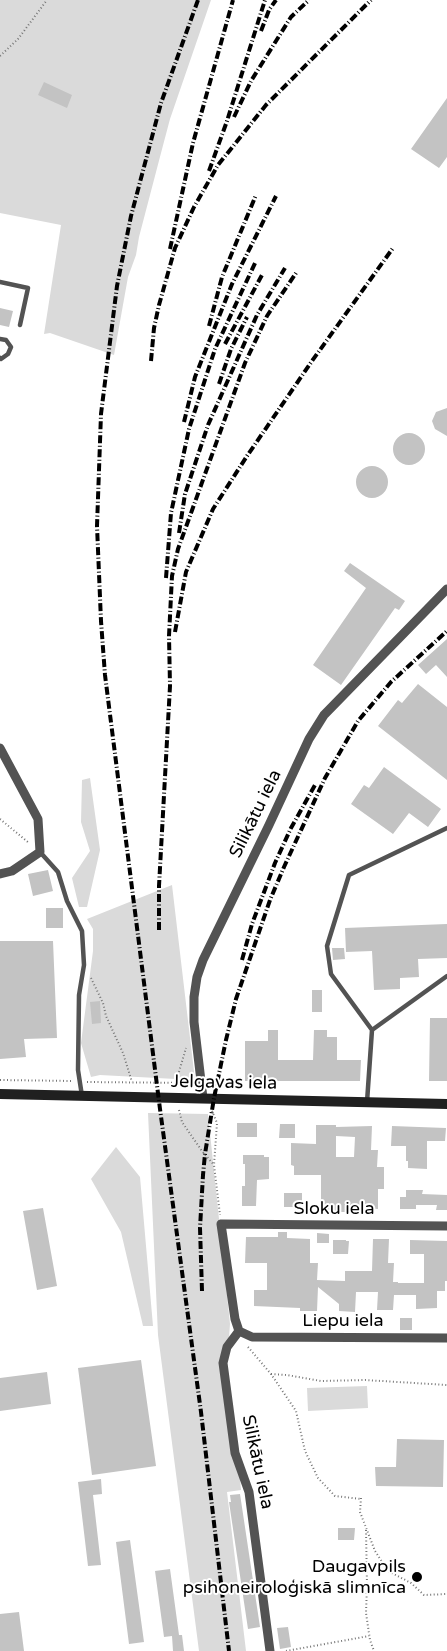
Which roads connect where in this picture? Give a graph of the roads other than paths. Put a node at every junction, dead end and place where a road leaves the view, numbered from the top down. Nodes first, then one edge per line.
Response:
1 (0, 282) edge
2 (20, 325) dead end
3 (0, 339) edge
4 (0, 358) edge
5 (447, 589) edge
6 (0, 748) edge
7 (447, 828) edge
8 (40, 852) junction
9 (0, 874) edge
10 (447, 976) edge
11 (372, 1030) junction
12 (0, 1094) edge
13 (82, 1096) junction
14 (203, 1098) junction
15 (367, 1102) junction
16 (447, 1104) edge
17 (447, 1226) edge
18 (239, 1331) junction
19 (447, 1338) edge
20 (270, 1651) edge

1 - 2 lane
3 - 4 lane
5 - 14 street, Silikātu iela
6 - 8 street
7 - 11 lane
8 - 9 street
8 - 13 lane
10 - 11 lane
11 - 15 lane
12 - 13 street, Jelgavas iela
13 - 14 street, Jelgavas iela
14 - 15 street, Jelgavas iela
15 - 16 street, Jelgavas iela
17 - 18 street, Sloku iela
18 - 19 street, Liepu iela
18 - 20 street, Silikātu iela

